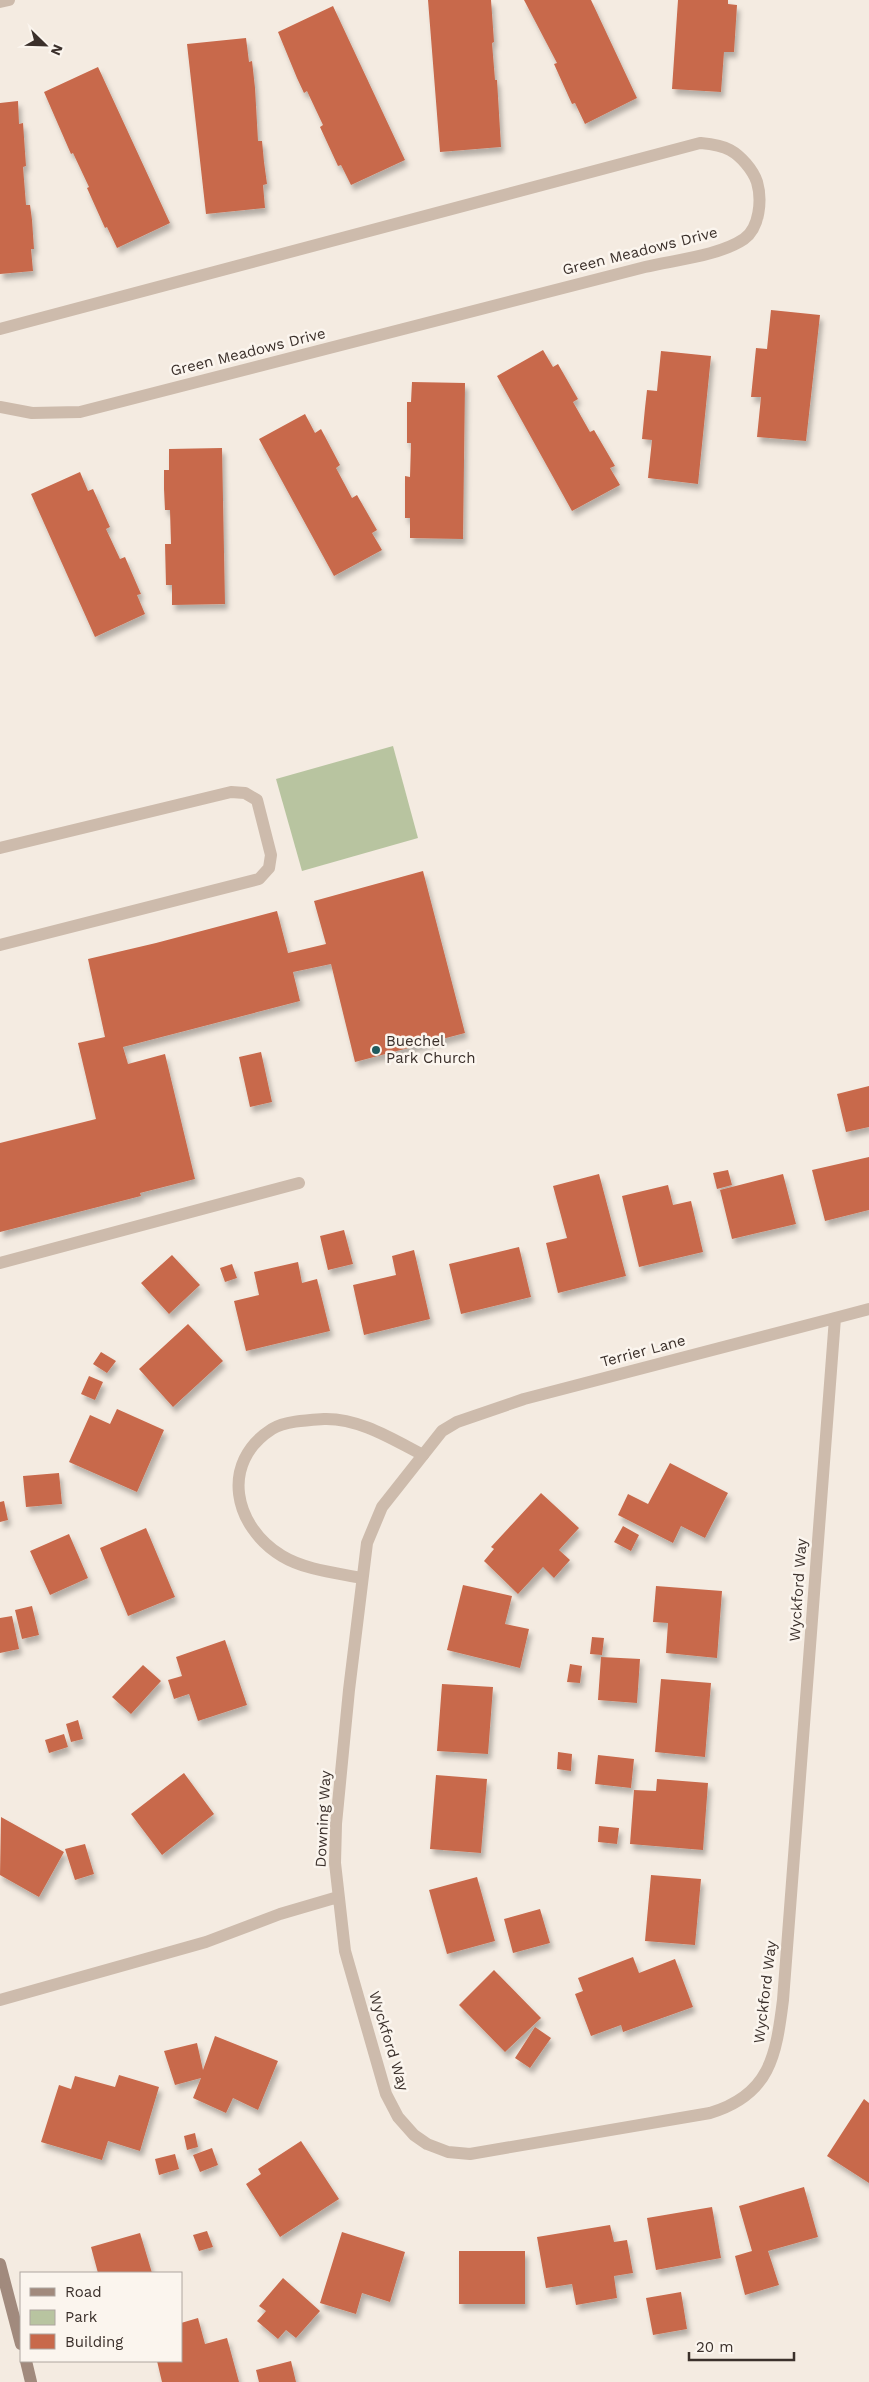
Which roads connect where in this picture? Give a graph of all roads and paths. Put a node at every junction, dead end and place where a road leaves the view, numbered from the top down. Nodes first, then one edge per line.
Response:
1 (9, 0) edge
2 (0, 2) edge
3 (0, 329) edge
4 (0, 407) edge
5 (0, 848) edge
6 (0, 945) edge
7 (299, 1183) dead end
8 (0, 1263) edge
9 (869, 1309) edge
10 (835, 1318) junction
11 (433, 1442) joint
12 (422, 1455) junction
13 (362, 1578) junction
14 (338, 1897) junction
15 (0, 2000) edge
16 (0, 2264) edge
17 (20, 2340) edge
18 (26, 2362) edge
19 (31, 2382) edge

1 - 2 street
3 - 4 street, Green Meadows Drive
5 - 6 street
7 - 8 street
9 - 10 street, Terrier Lane
10 - 11 street, Terrier Lane
10 - 14 street, Wyckford Way
11 - 12 street, Downing Way
12 - 13 street, Downing Way
12 - 13 street
13 - 14 street, Downing Way
14 - 15 street
16 - 17 main road
18 - 19 main road

